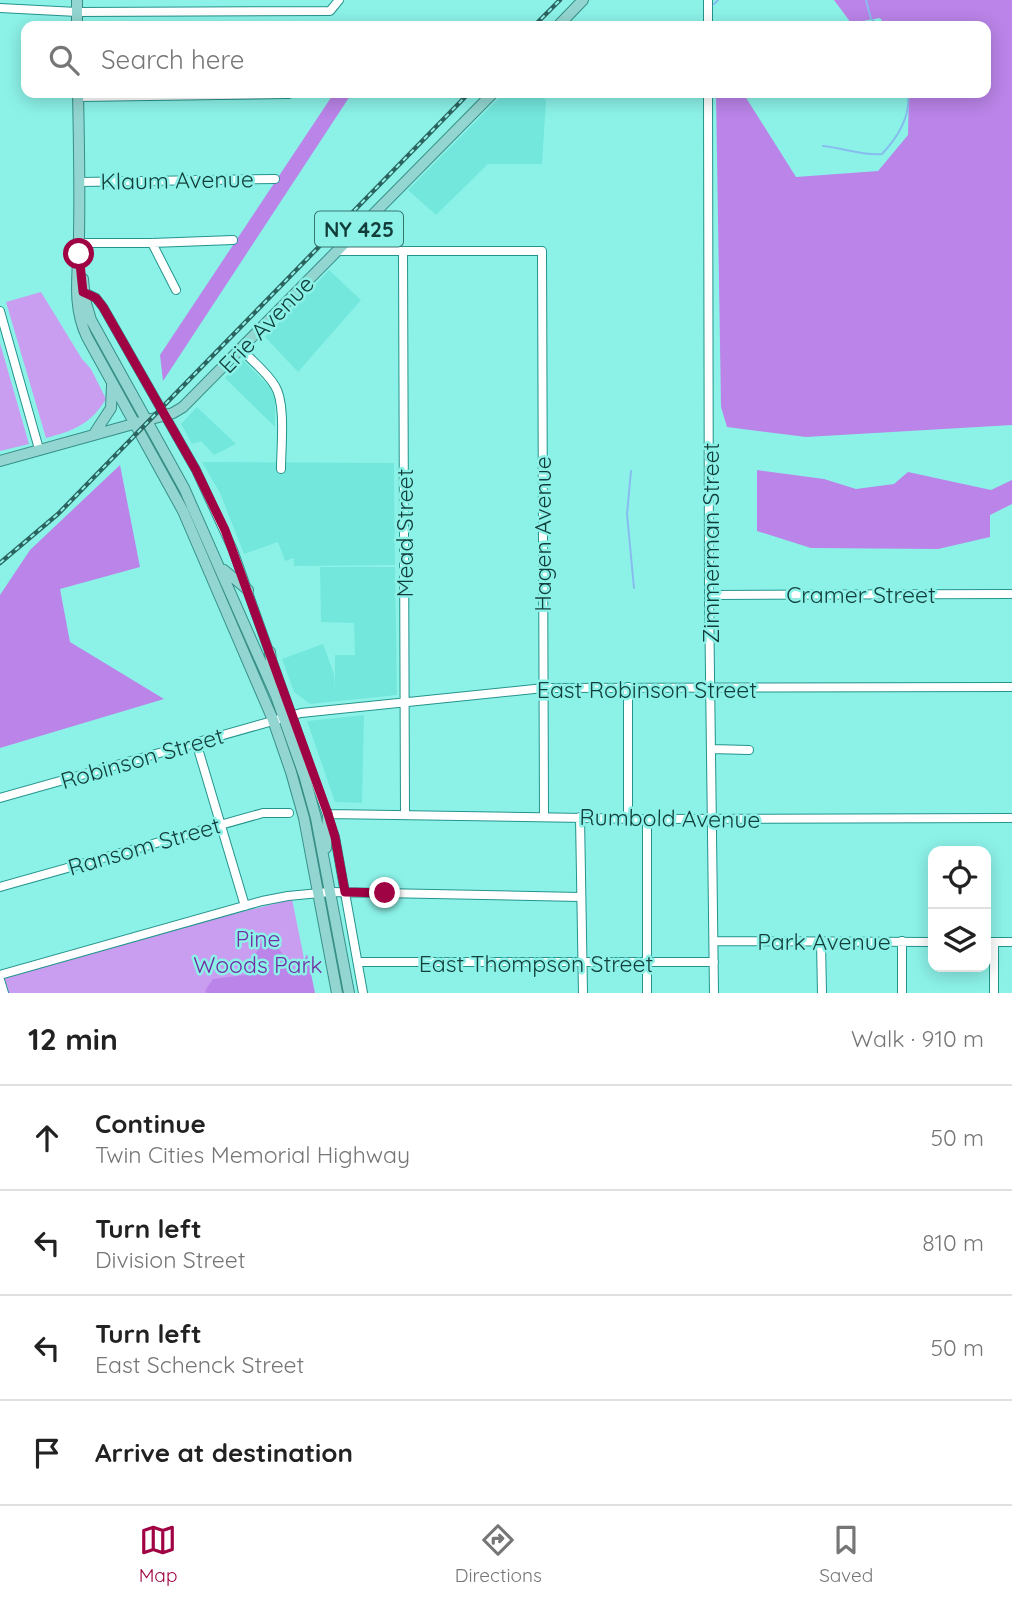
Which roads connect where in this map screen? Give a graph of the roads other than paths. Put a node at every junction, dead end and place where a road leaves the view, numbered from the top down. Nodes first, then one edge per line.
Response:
1 (77, 0) edge
2 (339, 0) edge
3 (583, 0) edge
4 (708, 0) edge
5 (0, 8) edge
6 (77, 12) junction
7 (77, 21) edge
8 (563, 21) edge
9 (708, 21) edge
10 (78, 98) edge
11 (488, 98) edge
12 (708, 98) edge
13 (275, 179) dead end
14 (80, 182) junction
15 (233, 240) dead end
16 (79, 243) junction
17 (152, 243) junction
18 (338, 251) junction
19 (403, 251) junction
20 (79, 254) junction
21 (176, 289) dead end
22 (83, 292) junction
23 (0, 311) edge
24 (241, 349) junction
25 (112, 381) junction
26 (165, 415) junction
27 (147, 420) junction
28 (136, 423) junction
29 (94, 434) junction
30 (39, 449) junction
31 (0, 461) edge
32 (281, 469) dead end
33 (220, 567) junction
34 (248, 590) junction
35 (1012, 594) edge
36 (709, 595) junction
37 (270, 652) junction
38 (628, 687) junction
39 (1012, 687) edge
40 (544, 688) junction
41 (711, 688) junction
42 (275, 696) junction
43 (405, 702) junction
44 (283, 717) junction
45 (196, 742) junction
46 (711, 749) junction
47 (749, 750) dead end
48 (0, 798) edge
49 (289, 813) dead end
50 (328, 814) junction
51 (405, 815) junction
52 (544, 816) junction
53 (580, 817) junction
54 (628, 818) junction
55 (712, 818) junction
56 (1012, 818) edge
57 (647, 819) junction
58 (221, 824) junction
59 (325, 863) junction
60 (0, 887) edge
61 (330, 892) junction
62 (345, 892) junction
63 (318, 893) junction
64 (580, 897) junction
65 (246, 905) junction
66 (714, 941) junction
67 (821, 942) junction
68 (902, 942) junction
69 (928, 942) edge
70 (991, 942) edge
71 (1012, 942) edge
72 (991, 955) edge
73 (358, 962) junction
74 (714, 962) junction
75 (582, 964) junction
76 (647, 964) junction
77 (0, 978) edge
78 (4, 993) edge
79 (337, 993) edge
80 (349, 993) edge
81 (363, 993) edge
82 (583, 993) edge
83 (647, 993) edge
84 (714, 993) edge
85 (822, 993) edge
86 (902, 993) edge
87 (994, 993) edge

1 - 6 main road
2 - 6 street
3 - 8 main road
4 - 9 street
5 - 6 street
6 - 7 main road
10 - 14 main road
11 - 18 main road, Erie Avenue / NY 425
12 - 36 street, Zimmerman Street
13 - 14 street, Klaum Avenue
14 - 16 main road
15 - 17 street
16 - 17 street
16 - 20 main road
17 - 21 street
18 - 19 street
18 - 24 main road, Erie Avenue / NY 425
19 - 40 street, Hagen Avenue
19 - 43 street, Mead Street
20 - 22 main road
20 - 25 main road
22 - 26 street
22 - 27 main road
23 - 30 street
24 - 26 main road, Erie Avenue / NY 425
24 - 32 street
25 - 28 main road
25 - 29 main road
26 - 27 main road, Erie Avenue / NY 425
26 - 34 street
27 - 28 main road, NY 425
27 - 33 main road
28 - 29 main road
28 - 44 main road
29 - 30 main road
30 - 31 main road
33 - 34 main road
33 - 42 main road
34 - 37 street
35 - 36 street, Cramer Street
36 - 41 street, Zimmerman Street
37 - 42 main road
37 - 44 street
38 - 40 street, East Robinson Street
38 - 41 street, East Robinson Street
38 - 54 street
39 - 41 street, East Robinson Street
40 - 43 street, East Robinson Street
40 - 52 street, Hagen Avenue
41 - 46 street, Zimmerman Street
42 - 44 main road
43 - 44 street, East Robinson Street
43 - 51 street, Mead Street
44 - 45 street, Robinson Street
44 - 50 street
44 - 59 main road
44 - 63 main road
45 - 48 street, Robinson Street
45 - 58 street
46 - 47 street
46 - 55 street, Zimmerman Street
49 - 58 street, Ransom Street
50 - 51 street, Rumbold Avenue
50 - 59 main road
50 - 62 street
51 - 52 street, Rumbold Avenue
52 - 53 street, Rumbold Avenue
53 - 54 street, Rumbold Avenue
53 - 64 street
54 - 57 street, Rumbold Avenue
55 - 56 street, Rumbold Avenue
55 - 57 street, Rumbold Avenue
55 - 66 street, Zimmerman Street
57 - 76 street
58 - 60 street, Ransom Street
58 - 65 street
59 - 61 main road
61 - 62 street
61 - 63 street
61 - 80 main road
62 - 64 street
62 - 73 street
63 - 65 street
63 - 79 main road
64 - 75 street
65 - 77 street
66 - 67 street, Park Avenue
66 - 74 street, Zimmerman Street
67 - 68 street, Park Avenue
67 - 85 street
68 - 69 street, Park Avenue
68 - 86 street
70 - 71 street
72 - 87 street
73 - 75 street, East Thompson Street
73 - 81 street
74 - 76 street, East Thompson Street
74 - 84 street, Zimmerman Street
75 - 76 street, East Thompson Street
75 - 82 street
76 - 83 street
77 - 78 street

